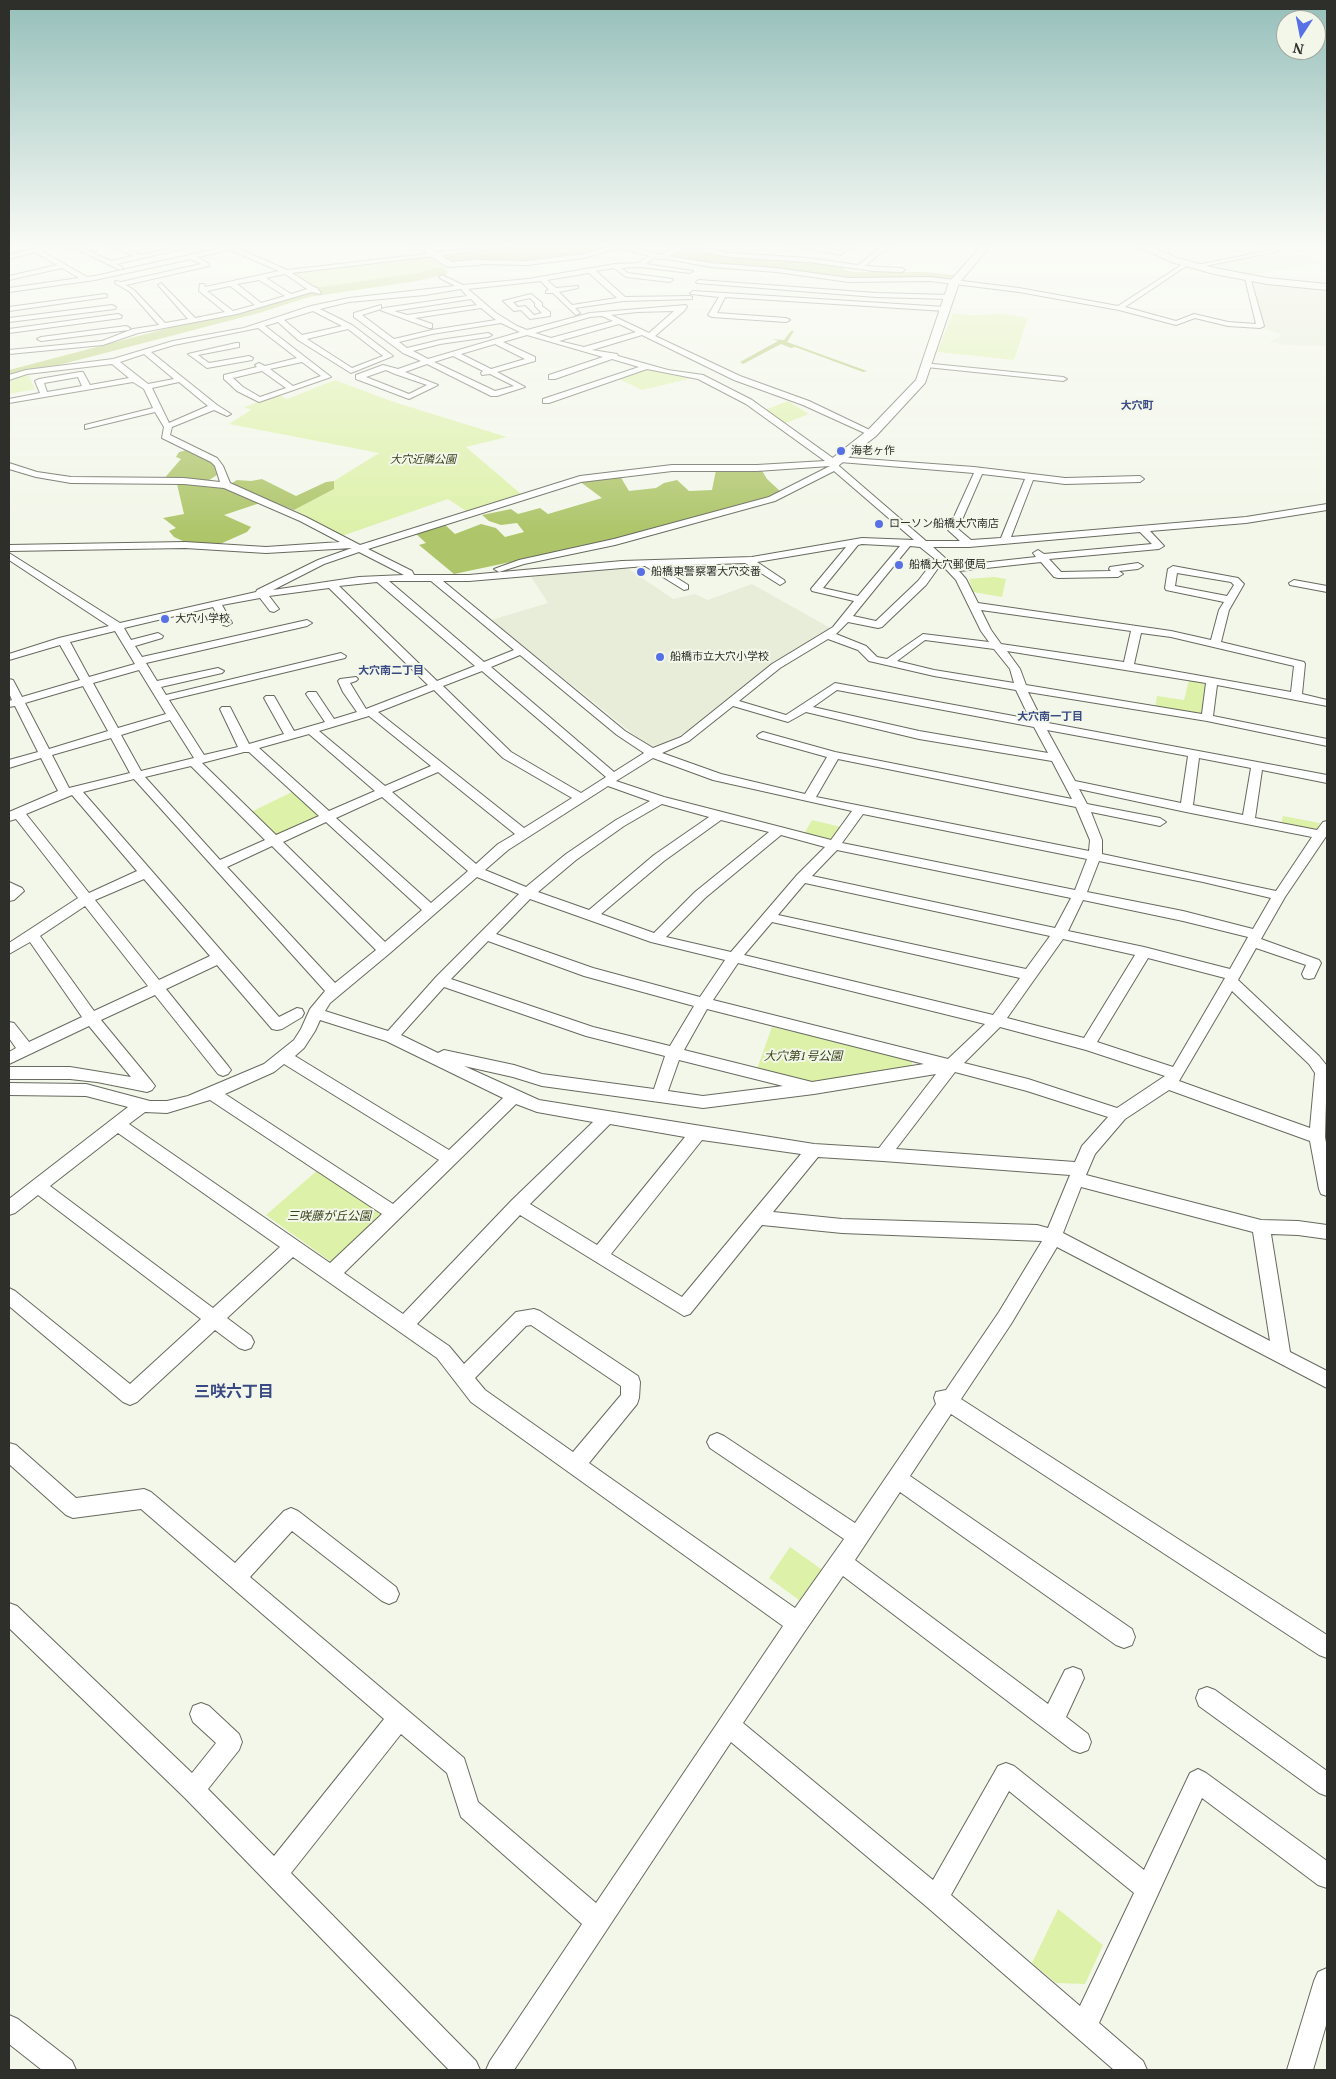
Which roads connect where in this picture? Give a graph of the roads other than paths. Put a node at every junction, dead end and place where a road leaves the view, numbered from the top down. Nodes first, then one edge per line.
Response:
1 (38, 340) edge
2 (109, 340) edge
3 (169, 340) edge
4 (193, 340) edge
5 (232, 340) edge
6 (278, 340) edge
7 (304, 340) edge
8 (362, 340) edge
9 (393, 340) edge
10 (458, 340) edge
11 (503, 340) edge
12 (549, 340) edge
13 (563, 340) edge
14 (624, 340) edge
15 (657, 340) edge
16 (934, 340) edge
17 (28, 341) dead end
18 (18, 342) dead end
19 (147, 342) dead end
20 (496, 342) junction
21 (556, 342) junction
22 (173, 343) junction
23 (9, 344) edge
24 (236, 345) junction
25 (156, 348) junction
26 (542, 349) dead end
27 (586, 349) junction
28 (26, 350) junction
29 (145, 351) junction
30 (406, 351) junction
31 (533, 352) dead end
32 (9, 353) edge
33 (454, 353) junction
34 (524, 354) junction
35 (614, 356) junction
36 (39, 358) dead end
37 (249, 358) junction
38 (303, 359) junction
39 (114, 361) junction
40 (20, 362) dead end
41 (428, 362) junction
42 (926, 364) junction
43 (648, 366) junction
44 (263, 368) junction
45 (398, 372) junction
46 (489, 372) junction
47 (450, 373) junction
48 (552, 377) dead end
49 (9, 378) edge
50 (136, 379) junction
51 (1063, 379) dead end
52 (179, 380) junction
53 (422, 380) junction
54 (464, 380) junction
55 (87, 387) junction
56 (147, 387) junction
57 (292, 389) junction
58 (44, 394) junction
59 (9, 401) edge
60 (546, 401) dead end
61 (214, 407) junction
62 (158, 409) junction
63 (227, 414) dead end
64 (168, 426) junction
65 (88, 427) dead end
66 (872, 434) junction
67 (836, 463) junction
68 (9, 466) edge
69 (979, 471) junction
70 (1030, 477) junction
71 (1140, 479) dead end
72 (226, 484) junction
73 (1327, 507) edge
74 (1144, 529) junction
75 (1025, 538) junction
76 (1005, 540) junction
77 (855, 542) junction
78 (907, 543) junction
79 (924, 544) junction
80 (969, 544) junction
81 (355, 546) junction
82 (9, 548) edge
83 (1099, 551) junction
84 (9, 556) edge
85 (1042, 558) junction
86 (940, 559) junction
87 (747, 560) junction
88 (647, 563) junction
89 (1138, 566) dead end
90 (952, 569) junction
91 (1119, 575) junction
92 (494, 576) junction
93 (411, 578) junction
94 (432, 578) junction
95 (380, 579) junction
96 (780, 582) dead end
97 (1294, 583) dead end
98 (331, 584) junction
99 (684, 587) dead end
100 (1327, 589) edge
101 (259, 595) junction
102 (861, 600) junction
103 (1230, 600) junction
104 (216, 603) junction
105 (974, 606) junction
106 (274, 609) dead end
107 (846, 618) junction
108 (307, 623) dead end
109 (227, 624) dead end
110 (116, 626) junction
111 (1137, 629) junction
112 (828, 635) junction
113 (158, 636) dead end
114 (63, 640) junction
115 (128, 644) junction
116 (1215, 645) junction
117 (998, 646) junction
118 (522, 651) junction
119 (341, 656) dead end
120 (9, 657) edge
121 (888, 663) junction
122 (140, 664) junction
123 (482, 666) junction
124 (1128, 667) junction
125 (218, 671) dead end
126 (352, 678) dead end
127 (1212, 680) junction
128 (9, 682) edge
129 (86, 682) junction
130 (433, 685) junction
131 (154, 686) junction
132 (1021, 688) junction
133 (312, 694) dead end
134 (1296, 697) junction
135 (270, 698) dead end
136 (162, 699) junction
137 (14, 702) edge
138 (731, 702) junction
139 (1327, 703) edge
140 (804, 708) junction
141 (226, 709) dead end
142 (367, 713) junction
143 (172, 716) junction
144 (1207, 718) junction
145 (332, 724) junction
146 (1038, 724) junction
147 (311, 730) junction
148 (114, 733) junction
149 (291, 736) junction
150 (763, 736) dead end
151 (1327, 742) edge
152 (248, 748) junction
153 (652, 752) junction
154 (45, 754) junction
155 (1194, 754) junction
156 (834, 755) junction
157 (1057, 758) junction
158 (197, 761) junction
159 (9, 764) edge
160 (1258, 766) junction
161 (438, 767) junction
162 (138, 776) junction
163 (610, 779) junction
164 (1327, 779) edge
165 (1071, 784) junction
166 (384, 791) junction
167 (70, 792) junction
168 (581, 798) junction
169 (810, 799) junction
170 (660, 800) junction
171 (1082, 805) junction
172 (1186, 808) junction
173 (860, 809) junction
174 (13, 815) edge
175 (718, 816) junction
176 (327, 818) junction
177 (1248, 820) junction
178 (1160, 822) dead end
179 (779, 830) junction
180 (1324, 830) edge
181 (522, 833) junction
182 (273, 842) junction
183 (834, 844) junction
184 (1095, 856) junction
185 (218, 866) junction
186 (476, 871) junction
187 (145, 873) junction
188 (802, 878) junction
189 (9, 886) edge
190 (528, 893) junction
191 (1079, 895) junction
192 (1279, 896) junction
193 (9, 897) edge
194 (86, 899) junction
195 (430, 910) junction
196 (590, 916) junction
197 (768, 916) junction
198 (31, 934) junction
199 (1059, 934) junction
200 (485, 935) junction
201 (1256, 938) junction
202 (656, 939) junction
203 (9, 949) edge
204 (385, 950) junction
205 (1144, 952) junction
206 (219, 958) junction
207 (734, 958) junction
208 (1309, 974) dead end
209 (1029, 975) junction
210 (1232, 978) junction
211 (440, 981) junction
212 (156, 988) junction
213 (334, 991) junction
214 (702, 1003) junction
215 (297, 1012) dead end
216 (315, 1013) junction
217 (92, 1019) junction
218 (997, 1021) junction
219 (9, 1027) edge
220 (391, 1037) junction
221 (1088, 1045) junction
222 (26, 1050) junction
223 (422, 1052) junction
224 (674, 1053) junction
225 (285, 1056) junction
226 (9, 1058) edge
227 (950, 1066) junction
228 (223, 1070) dead end
229 (9, 1073) edge
230 (528, 1076) junction
231 (1172, 1079) junction
232 (814, 1088) junction
233 (9, 1089) edge
234 (212, 1093) junction
235 (511, 1096) junction
236 (659, 1096) junction
237 (142, 1105) junction
238 (1119, 1115) junction
239 (607, 1118) junction
240 (117, 1124) junction
241 (698, 1134) junction
242 (1317, 1137) junction
243 (814, 1150) junction
244 (883, 1155) junction
245 (451, 1159) junction
246 (1078, 1174) junction
247 (38, 1186) junction
248 (1327, 1189) edge
249 (518, 1205) junction
250 (9, 1208) edge
251 (394, 1213) junction
252 (757, 1218) junction
253 (1261, 1227) junction
254 (1327, 1232) edge
255 (1052, 1236) junction
256 (294, 1246) junction
257 (600, 1254) junction
258 (332, 1273) junction
259 (9, 1296) edge
260 (214, 1319) junction
261 (404, 1325) junction
262 (245, 1342) dead end
263 (1282, 1357) junction
264 (464, 1377) junction
265 (1327, 1380) edge
266 (946, 1400) junction
267 (717, 1442) dead end
268 (9, 1452) edge
269 (575, 1465) junction
270 (897, 1478) junction
271 (857, 1536) junction
272 (841, 1562) junction
273 (235, 1578) junction
274 (389, 1594) dead end
275 (9, 1614) edge
276 (797, 1623) junction
277 (1124, 1637) dead end
278 (1327, 1647) edge
279 (1074, 1678) dead end
280 (1207, 1698) dead end
281 (201, 1714) dead end
282 (399, 1718) junction
283 (1052, 1721) junction
284 (729, 1726) junction
285 (1080, 1742) dead end
286 (1327, 1785) edge
287 (193, 1790) junction
288 (275, 1874) junction
289 (1327, 1876) edge
290 (1148, 1889) junction
291 (936, 1898) junction
292 (599, 1922) junction
293 (1327, 1981) edge
294 (1084, 2027) junction
295 (9, 2028) edge
296 (63, 2070) edge
297 (467, 2070) edge
298 (499, 2070) edge
299 (1134, 2070) edge
300 (1300, 2070) edge

1 - 17 street
2 - 28 street
3 - 22 street
4 - 22 street
5 - 24 street
6 - 38 street
7 - 8 street
9 - 30 street
10 - 30 street
11 - 20 street
12 - 21 street
13 - 21 street
14 - 27 street
15 - 66 street
16 - 42 street
18 - 23 street
19 - 25 street
20 - 33 street
20 - 34 street
21 - 26 street
21 - 27 street
22 - 25 street
24 - 37 street
24 - 37 street
25 - 29 street
27 - 35 street
28 - 32 street
28 - 36 street
29 - 39 street
29 - 52 street
30 - 41 street
31 - 34 street
32 - 40 street
33 - 41 street
33 - 46 street
34 - 46 street
35 - 43 street
35 - 48 street
37 - 44 street
38 - 44 street
38 - 57 street
39 - 49 street
39 - 50 street
41 - 45 street
41 - 47 street
42 - 51 street
42 - 66 street
43 - 60 street
43 - 67 street
44 - 57 street
44 - 57 street
45 - 53 street
45 - 53 street
46 - 54 street
46 - 54 street
47 - 53 street
47 - 54 street
50 - 55 street
50 - 56 street
52 - 56 street
52 - 61 street
55 - 58 street
55 - 58 street
56 - 62 street
58 - 59 street
61 - 63 street
61 - 64 street
62 - 64 street
62 - 65 street
64 - 72 street
66 - 67 street
67 - 69 street
67 - 79 street
67 - 81 street
67 - 92 street
68 - 72 street
69 - 70 street
69 - 80 street
70 - 71 street
70 - 76 street
72 - 81 street
73 - 74 street
74 - 75 street
74 - 83 street
75 - 76 street
75 - 85 street
76 - 80 street
77 - 78 street
77 - 87 street
77 - 102 street
78 - 79 street
78 - 102 street
79 - 80 street
79 - 86 street
81 - 82 street
81 - 93 street
81 - 101 street
83 - 85 street
83 - 91 street
84 - 110 street
85 - 90 street
85 - 91 street
86 - 90 street
86 - 107 street
87 - 88 street
87 - 96 street
88 - 92 street
88 - 99 street
89 - 91 street
90 - 105 street
92 - 94 street
93 - 94 street
93 - 95 street
94 - 118 street
95 - 98 street
95 - 123 street
97 - 100 street
98 - 101 street
98 - 130 street
101 - 104 street
101 - 106 street
102 - 107 street
103 - 103 street
103 - 116 street
104 - 109 street
104 - 110 street
105 - 111 street
105 - 117 street
107 - 112 street
108 - 122 street
110 - 114 street
110 - 115 street
111 - 116 street
111 - 124 street
112 - 121 street
112 - 138 street
113 - 115 street
114 - 120 street
114 - 129 street
115 - 122 street
116 - 134 street
117 - 121 street
117 - 124 street
117 - 132 street
118 - 123 street
118 - 153 street
119 - 136 street
121 - 132 street
122 - 129 street
122 - 131 street
123 - 130 street
123 - 163 street
124 - 127 street
125 - 131 street
126 - 142 street
127 - 134 street
127 - 144 street
128 - 137 street
129 - 137 street
129 - 148 street
130 - 142 street
130 - 168 street
131 - 136 street
132 - 144 street
132 - 146 street
133 - 145 street
134 - 139 street
135 - 149 street
136 - 143 street
137 - 154 street
138 - 140 street
138 - 153 street
140 - 146 street
140 - 157 street
141 - 152 street
142 - 145 street
142 - 161 street
143 - 148 street
143 - 158 street
144 - 151 street
145 - 147 street
146 - 155 street
146 - 157 street
147 - 149 street
147 - 166 street
148 - 154 street
148 - 162 street
149 - 152 street
150 - 156 street
152 - 158 street
152 - 176 street
153 - 163 street
153 - 169 street
154 - 159 street
154 - 167 street
155 - 160 street
155 - 172 street
156 - 169 street
156 - 171 street
157 - 165 street
158 - 162 street
158 - 182 street
160 - 164 street
160 - 177 street
161 - 166 street
161 - 181 street
162 - 167 street
162 - 185 street
163 - 168 street
163 - 170 street
165 - 171 street
165 - 172 street
166 - 176 street
166 - 186 street
167 - 174 street
167 - 187 street
168 - 181 street
169 - 173 street
170 - 175 street
170 - 190 street
171 - 178 street
171 - 184 street
172 - 177 street
173 - 183 street
173 - 184 street
174 - 194 street
175 - 179 street
175 - 196 street
176 - 182 street
176 - 195 street
177 - 180 street
179 - 183 street
179 - 202 street
180 - 192 street
181 - 186 street
182 - 185 street
182 - 204 street
183 - 188 street
183 - 191 street
184 - 191 street
184 - 192 street
185 - 213 street
186 - 190 street
186 - 195 street
187 - 194 street
187 - 206 street
188 - 197 street
188 - 199 street
189 - 193 street
190 - 196 street
190 - 200 street
191 - 199 street
191 - 201 street
192 - 201 street
194 - 198 street
194 - 212 street
195 - 204 street
196 - 202 street
197 - 207 street
197 - 209 street
198 - 203 street
198 - 217 street
199 - 205 street
199 - 209 street
200 - 211 street
200 - 214 street
201 - 208 street
201 - 210 street
202 - 207 street
204 - 213 street
205 - 210 street
205 - 221 street
206 - 212 street
206 - 215 street
207 - 214 street
207 - 218 street
209 - 218 street
210 - 231 street
210 - 242 street
211 - 220 street
211 - 224 street
212 - 217 street
212 - 228 street
213 - 216 street
214 - 224 street
214 - 227 street
216 - 220 street
216 - 225 street
217 - 222 street
217 - 229 street
218 - 221 street
218 - 227 street
219 - 222 street
220 - 223 street
221 - 231 street
222 - 226 street
223 - 230 street
223 - 235 street
224 - 232 street
224 - 236 street
225 - 234 street
225 - 245 street
227 - 232 street
227 - 238 street
227 - 244 street
230 - 235 street
230 - 236 street
231 - 238 street
231 - 242 street
232 - 236 street
233 - 237 street
234 - 237 street
234 - 251 street
235 - 239 street
235 - 245 street
237 - 240 street
238 - 246 street
239 - 241 street
239 - 249 street
240 - 247 street
240 - 256 street
241 - 243 street
241 - 257 street
242 - 248 street
243 - 244 street
243 - 252 street
244 - 246 street
245 - 251 street
246 - 253 street
246 - 255 street
247 - 250 street
247 - 260 street
249 - 257 street
249 - 261 street
251 - 258 street
252 - 255 street
252 - 257 street
253 - 254 street
253 - 263 street
255 - 263 street
255 - 266 street
256 - 258 street
256 - 260 street
258 - 261 street
259 - 260 street
260 - 262 street
261 - 264 street
263 - 265 street
264 - 269 street
264 - 269 street
266 - 270 street
266 - 278 street
267 - 271 street
268 - 273 street
269 - 276 street
270 - 271 street
270 - 277 street
271 - 272 street
272 - 276 street
272 - 283 street
273 - 274 street
273 - 282 street
275 - 287 street
276 - 284 street
279 - 283 street
280 - 286 street
281 - 287 street
282 - 288 street
282 - 292 street
283 - 285 street
284 - 291 street
284 - 292 street
287 - 288 street
288 - 297 street
289 - 290 street
290 - 291 street
290 - 294 street
291 - 294 street
292 - 298 street
293 - 300 street
294 - 299 street
295 - 296 street

